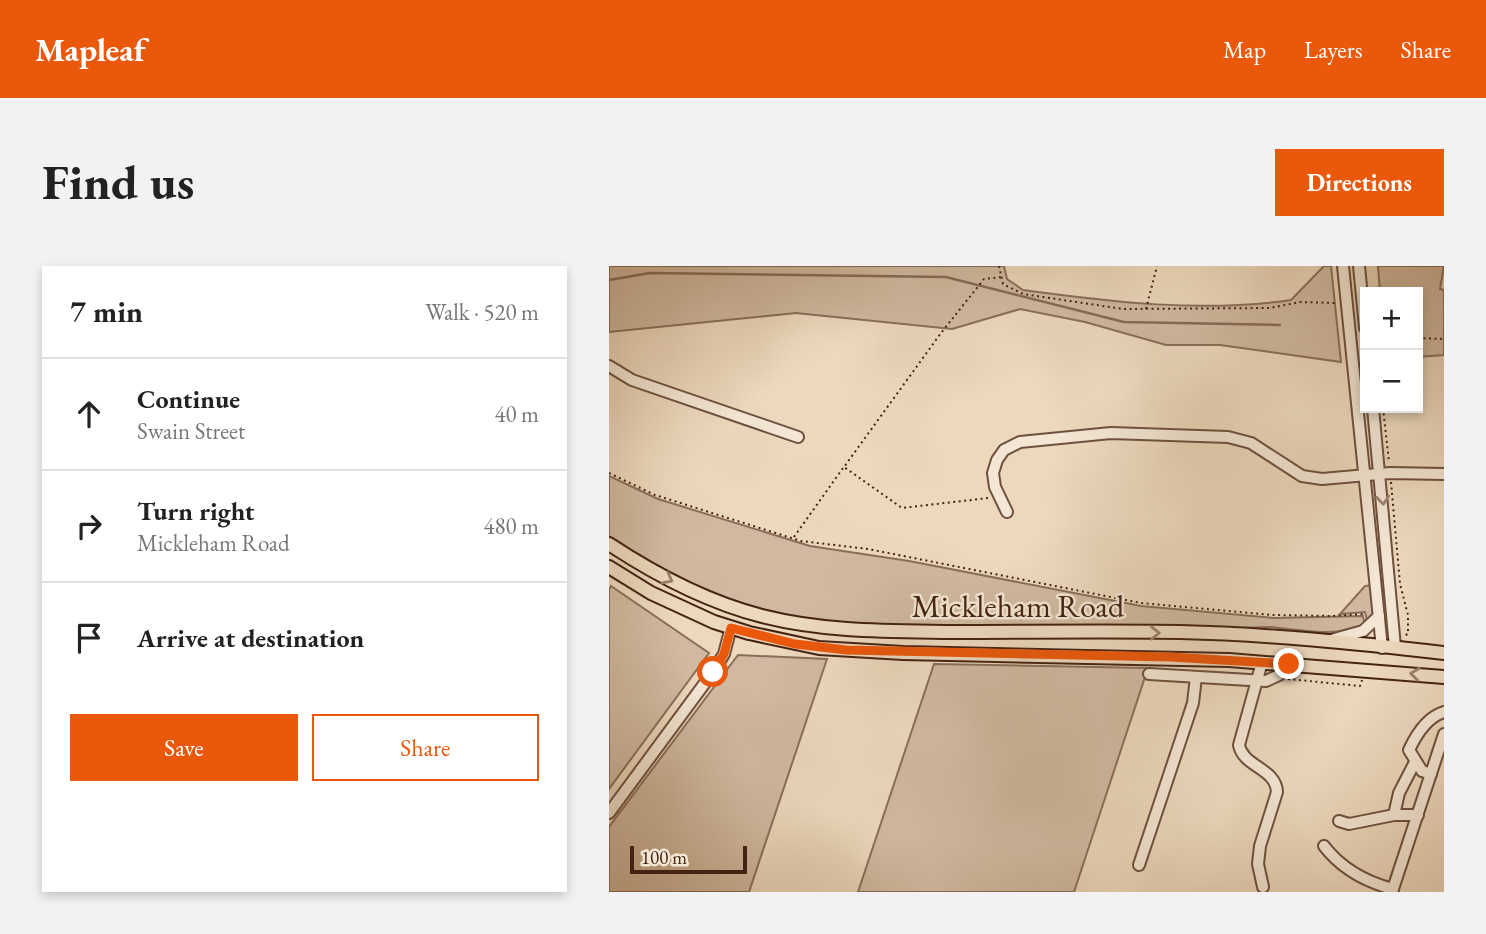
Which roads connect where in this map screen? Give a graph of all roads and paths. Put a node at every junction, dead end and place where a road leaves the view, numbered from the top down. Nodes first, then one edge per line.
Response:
1 (999, 266) edge
2 (1157, 266) edge
3 (1343, 266) edge
4 (1359, 266) edge
5 (1002, 277) junction
6 (1361, 287) edge
7 (1347, 302) junction
8 (1146, 309) junction
9 (1423, 338) edge
10 (1444, 339) edge
11 (609, 366) edge
12 (1374, 413) edge
13 (1383, 413) edge
14 (798, 437) dead end
15 (844, 467) junction
16 (609, 473) edge
17 (1385, 473) junction
18 (1444, 474) edge
19 (1364, 476) junction
20 (999, 496) junction
21 (1007, 512) dead end
22 (793, 539) junction
23 (609, 544) edge
24 (609, 570) edge
25 (1379, 616) junction
26 (731, 628) junction
27 (1368, 629) junction
28 (1325, 641) junction
29 (1395, 642) junction
30 (1382, 648) junction
31 (1444, 653) edge
32 (1157, 657) junction
33 (1262, 662) junction
34 (1289, 664) junction
35 (1387, 671) junction
36 (1196, 677) junction
37 (1444, 677) edge
38 (1259, 681) junction
39 (1444, 712) edge
40 (1444, 734) edge
41 (1415, 762) junction
42 (1431, 774) junction
43 (609, 813) edge
44 (1394, 815) junction
45 (1417, 815) junction
46 (1339, 821) dead end
47 (1324, 846) dead end
48 (1139, 865) dead end
49 (1263, 887) dead end
50 (1393, 891) edge

1 - 5 path
2 - 8 path
3 - 7 street
4 - 6 street
5 - 8 path
5 - 15 path
7 - 8 path
7 - 19 street
9 - 10 path
11 - 14 street
12 - 17 street
13 - 17 path
15 - 20 path
15 - 22 path
16 - 22 path
17 - 18 street
17 - 19 street
17 -> 29 street
17 - 29 path
19 - 20 street
19 - 25 street
20 - 21 street
22 - 27 path
23 -> 28 main road, Mickleham Road
24 - 26 main road, Mickleham Road
25 - 27 street
25 - 30 street
26 - 32 main road, Mickleham Road
26 - 43 street
27 - 28 street
28 - 30 main road, Mickleham Road
29 - 30 main road, Mickleham Road
29 - 31 main road, Mickleham Road
29 - 35 main road
30 - 35 main road
32 - 33 main road, Mickleham Road
32 - 36 street
33 - 34 main road, Mickleham Road
33 - 38 street
34 - 35 main road, Mickleham Road
34 - 38 street
37 -> 35 main road, Mickleham Road
36 - 38 street
36 - 48 street
38 - 49 street
39 - 41 street
40 - 42 street
41 - 42 street
41 - 44 street
42 - 45 street
44 - 45 street
44 - 46 street
45 - 50 street
47 - 50 street

